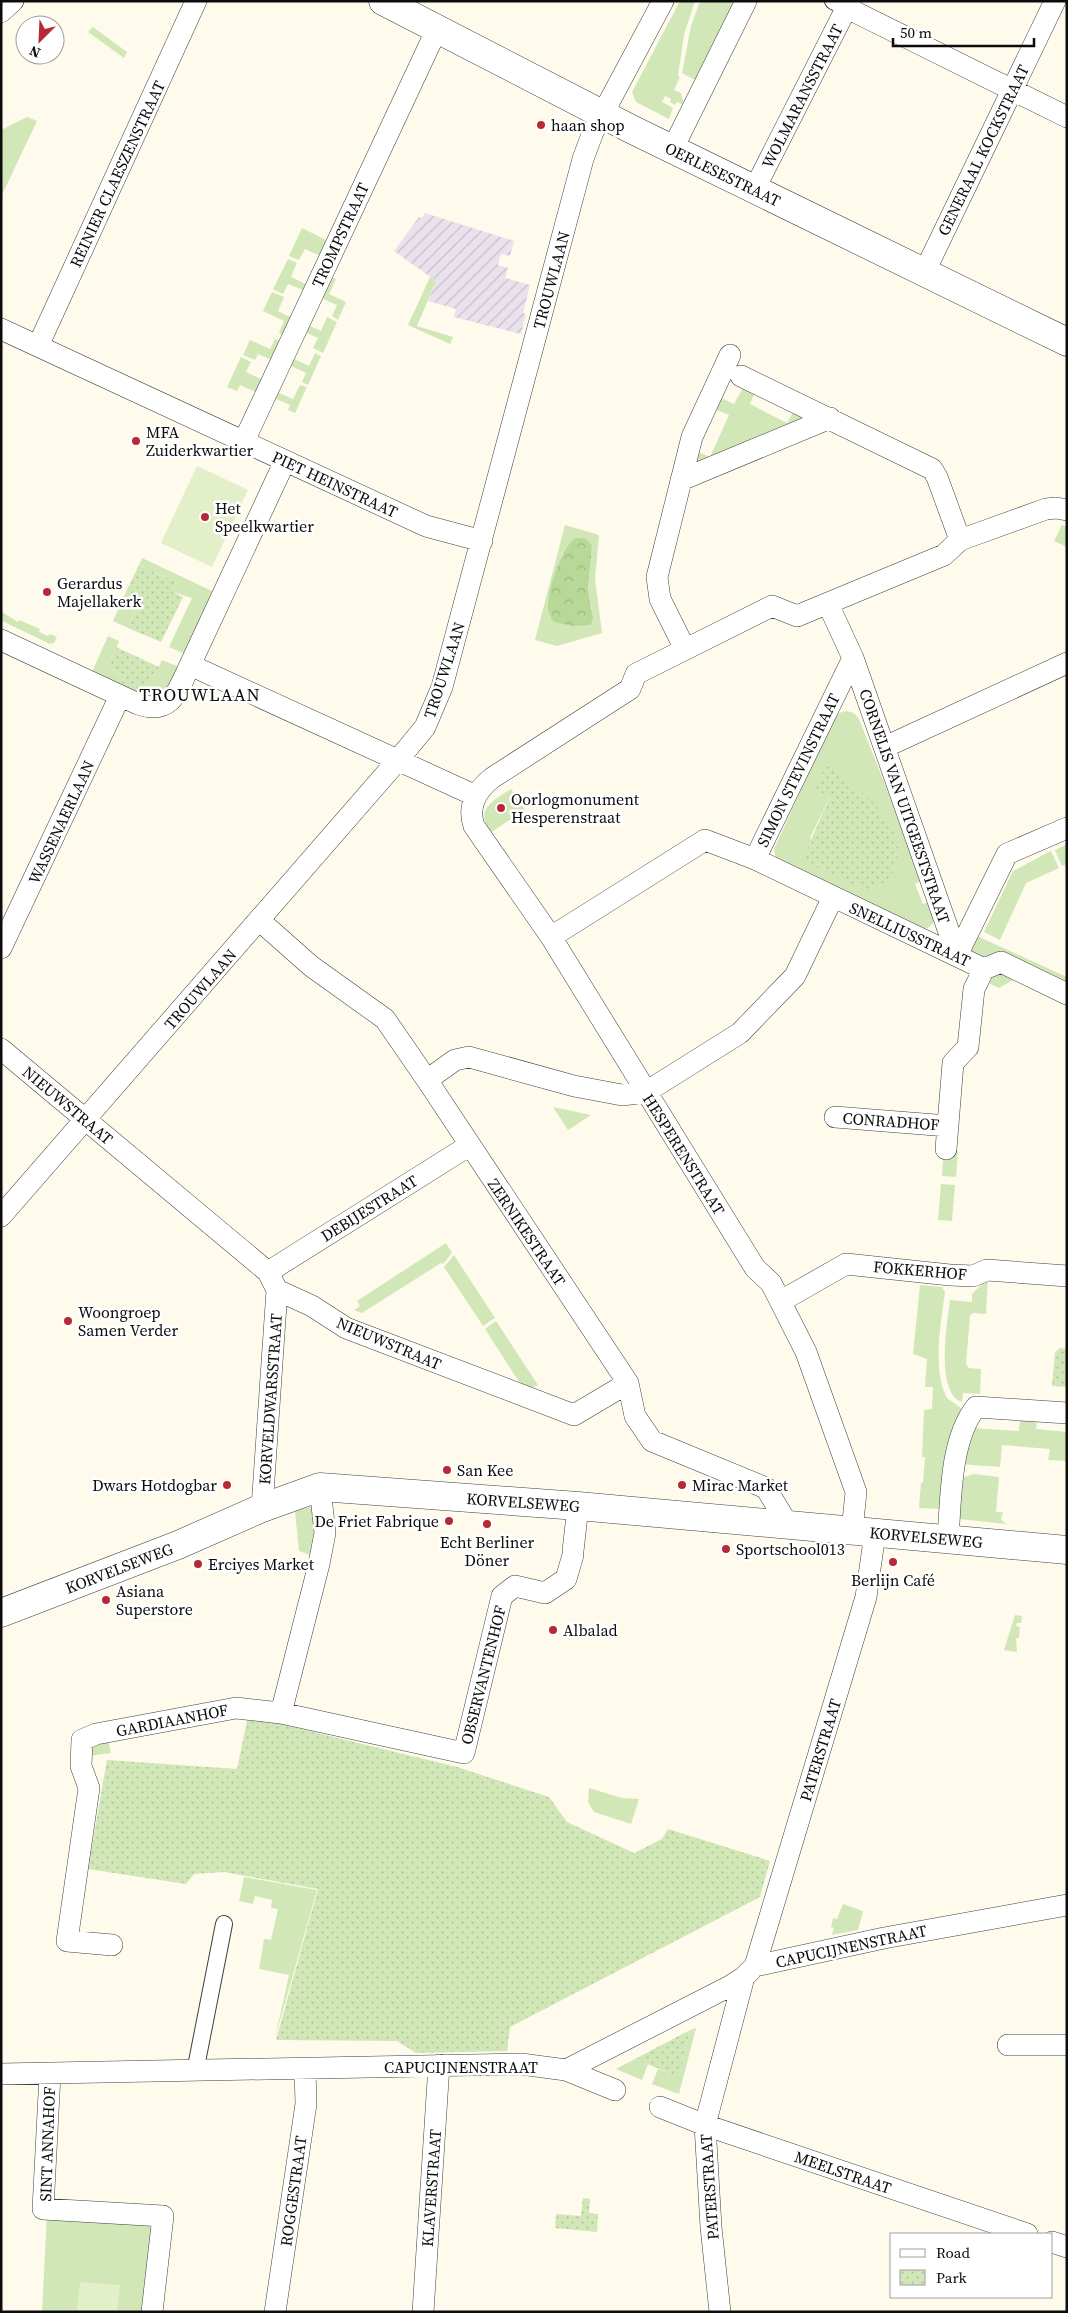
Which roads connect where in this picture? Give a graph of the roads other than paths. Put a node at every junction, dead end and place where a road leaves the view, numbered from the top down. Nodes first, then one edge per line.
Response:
1 (13, 1) edge
2 (196, 1) edge
3 (383, 1) edge
4 (662, 1) edge
5 (746, 1) edge
6 (1056, 1) edge
7 (844, 3) edge
8 (1, 12) edge
9 (437, 29) junction
10 (1012, 90) junction
11 (602, 115) junction
12 (1067, 116) edge
13 (672, 150) junction
14 (754, 190) junction
15 (924, 273) junction
16 (1, 329) edge
17 (1067, 342) edge
18 (38, 346) junction
19 (730, 355) dead end
20 (741, 376) dead end
21 (830, 418) junction
22 (244, 441) junction
23 (285, 461) junction
24 (681, 480) junction
25 (1065, 506) edge
26 (960, 540) junction
27 (482, 541) junction
28 (828, 604) junction
29 (1, 640) edge
30 (685, 649) junction
31 (853, 658) junction
32 (1067, 663) edge
33 (190, 665) junction
34 (120, 696) junction
35 (885, 747) junction
36 (398, 760) junction
37 (476, 796) junction
38 (1067, 828) edge
39 (756, 859) junction
40 (833, 897) junction
41 (259, 920) junction
42 (551, 937) junction
43 (1, 948) edge
44 (958, 954) junction
45 (984, 968) junction
46 (1067, 994) edge
47 (1, 1049) edge
48 (427, 1080) junction
49 (646, 1092) junction
50 (835, 1117) dead end
51 (84, 1121) junction
52 (948, 1126) junction
53 (470, 1145) junction
54 (946, 1148) dead end
55 (1, 1216) edge
56 (1067, 1276) edge
57 (273, 1281) junction
58 (781, 1301) junction
59 (628, 1383) junction
60 (1067, 1413) edge
61 (320, 1487) junction
62 (578, 1506) junction
63 (262, 1508) junction
64 (788, 1525) junction
65 (864, 1532) junction
66 (948, 1539) junction
67 (1067, 1550) edge
68 (1, 1613) edge
69 (281, 1713) junction
70 (1067, 1905) edge
71 (224, 1924) dead end
72 (112, 1945) dead end
73 (750, 1972) junction
74 (1067, 2044) edge
75 (1008, 2045) dead end
76 (439, 2065) junction
77 (305, 2069) junction
78 (566, 2070) junction
79 (195, 2072) junction
80 (1, 2074) edge
81 (50, 2074) junction
82 (615, 2090) dead end
83 (660, 2107) dead end
84 (705, 2125) junction
85 (1024, 2233) edge
86 (1053, 2242) edge
87 (1067, 2247) edge
88 (152, 2312) edge
89 (275, 2312) edge
90 (423, 2312) edge
91 (720, 2312) edge

1 - 8 street
2 - 18 street, REINIER CLAESZENSTRAAT
3 - 9 street, OERLESESTRAAT
4 - 11 street, TROUWLAAN
5 - 13 street
6 - 10 street, GENERAAL KOCKSTRAAT
7 - 10 street
7 - 14 street, WOLMARANSSTRAAT
9 - 11 street, OERLESESTRAAT
9 - 22 street, TROMPSTRAAT
10 - 12 street
10 - 15 street, GENERAAL KOCKSTRAAT
11 - 13 street, OERLESESTRAAT
11 - 27 street, TROUWLAAN
13 - 14 street, OERLESESTRAAT
14 - 15 street, OERLESESTRAAT
15 - 17 street, OERLESESTRAAT
16 - 18 street, PIET HEINSTRAAT
18 - 22 street, PIET HEINSTRAAT
19 - 24 street
20 - 21 street
21 - 24 street
21 - 26 street
22 - 23 street, PIET HEINSTRAAT
23 - 27 street, PIET HEINSTRAAT
23 - 33 street
24 - 30 street
25 - 26 street
26 - 28 street
27 - 36 street, TROUWLAAN
28 - 30 street
28 - 31 street
29 - 34 street
30 - 37 street
31 - 35 street, CORNELIS VAN UITGEESTSTRAAT
31 - 39 street, SIMON STEVINSTRAAT
32 - 35 street
33 - 34 street
33 - 36 street
34 - 43 street, WASSENAERLAAN
35 - 44 street, CORNELIS VAN UITGEESTSTRAAT
36 - 37 street
36 - 41 street, TROUWLAAN
37 - 42 street, HESPERENSTRAAT
38 - 44 street
39 - 40 street, SNELLIUSSTRAAT
39 - 42 street, SIMON STEVINSTRAAT
40 - 44 street, SNELLIUSSTRAAT
40 - 49 street
41 - 48 street, ZERNIKESTRAAT
41 - 51 street, TROUWLAAN
42 - 49 street, HESPERENSTRAAT
44 - 45 street, SNELLIUSSTRAAT
45 - 46 street, SNELLIUSSTRAAT
45 - 52 street, CONRADHOF
47 - 51 street, NIEUWSTRAAT
48 - 49 street
48 - 53 street, ZERNIKESTRAAT
49 - 58 street, HESPERENSTRAAT
50 - 52 street, CONRADHOF
51 - 55 street, TROUWLAAN
51 - 57 street, NIEUWSTRAAT
52 - 54 street, CONRADHOF
53 - 57 street, DEBIJESTRAAT
53 - 59 street, ZERNIKESTRAAT
56 - 58 street, FOKKERHOF
57 - 59 street, NIEUWSTRAAT
57 - 63 street, KORVELDWARSSTRAAT
58 - 65 street, HESPERENSTRAAT
59 - 64 street
60 - 66 street
61 - 62 street, KORVELSEWEG
61 - 63 street, KORVELSEWEG
61 - 69 street
62 - 64 street, KORVELSEWEG
62 - 69 street, OBSERVANTENHOF
63 - 68 street, KORVELSEWEG
64 - 65 street, KORVELSEWEG
65 - 66 street, KORVELSEWEG
65 - 73 street, PATERSTRAAT
66 - 67 street, KORVELSEWEG
69 - 72 street, GARDIAANHOF
70 - 73 street, CAPUCIJNENSTRAAT
71 - 79 street
73 - 78 street, CAPUCIJNENSTRAAT
73 - 84 street, PATERSTRAAT
74 - 75 street
76 - 77 street, CAPUCIJNENSTRAAT
76 - 78 street, CAPUCIJNENSTRAAT
76 - 90 street, KLAVERSTRAAT
77 - 79 street, CAPUCIJNENSTRAAT
77 - 89 street, ROGGESTRAAT
78 - 82 street
79 - 81 street, CAPUCIJNENSTRAAT
80 - 81 street, CAPUCIJNENSTRAAT
81 - 88 street, SINT ANNAHOF
83 - 84 street, MEELSTRAAT
84 - 85 street, MEELSTRAAT
84 - 91 street, PATERSTRAAT
86 - 87 street

